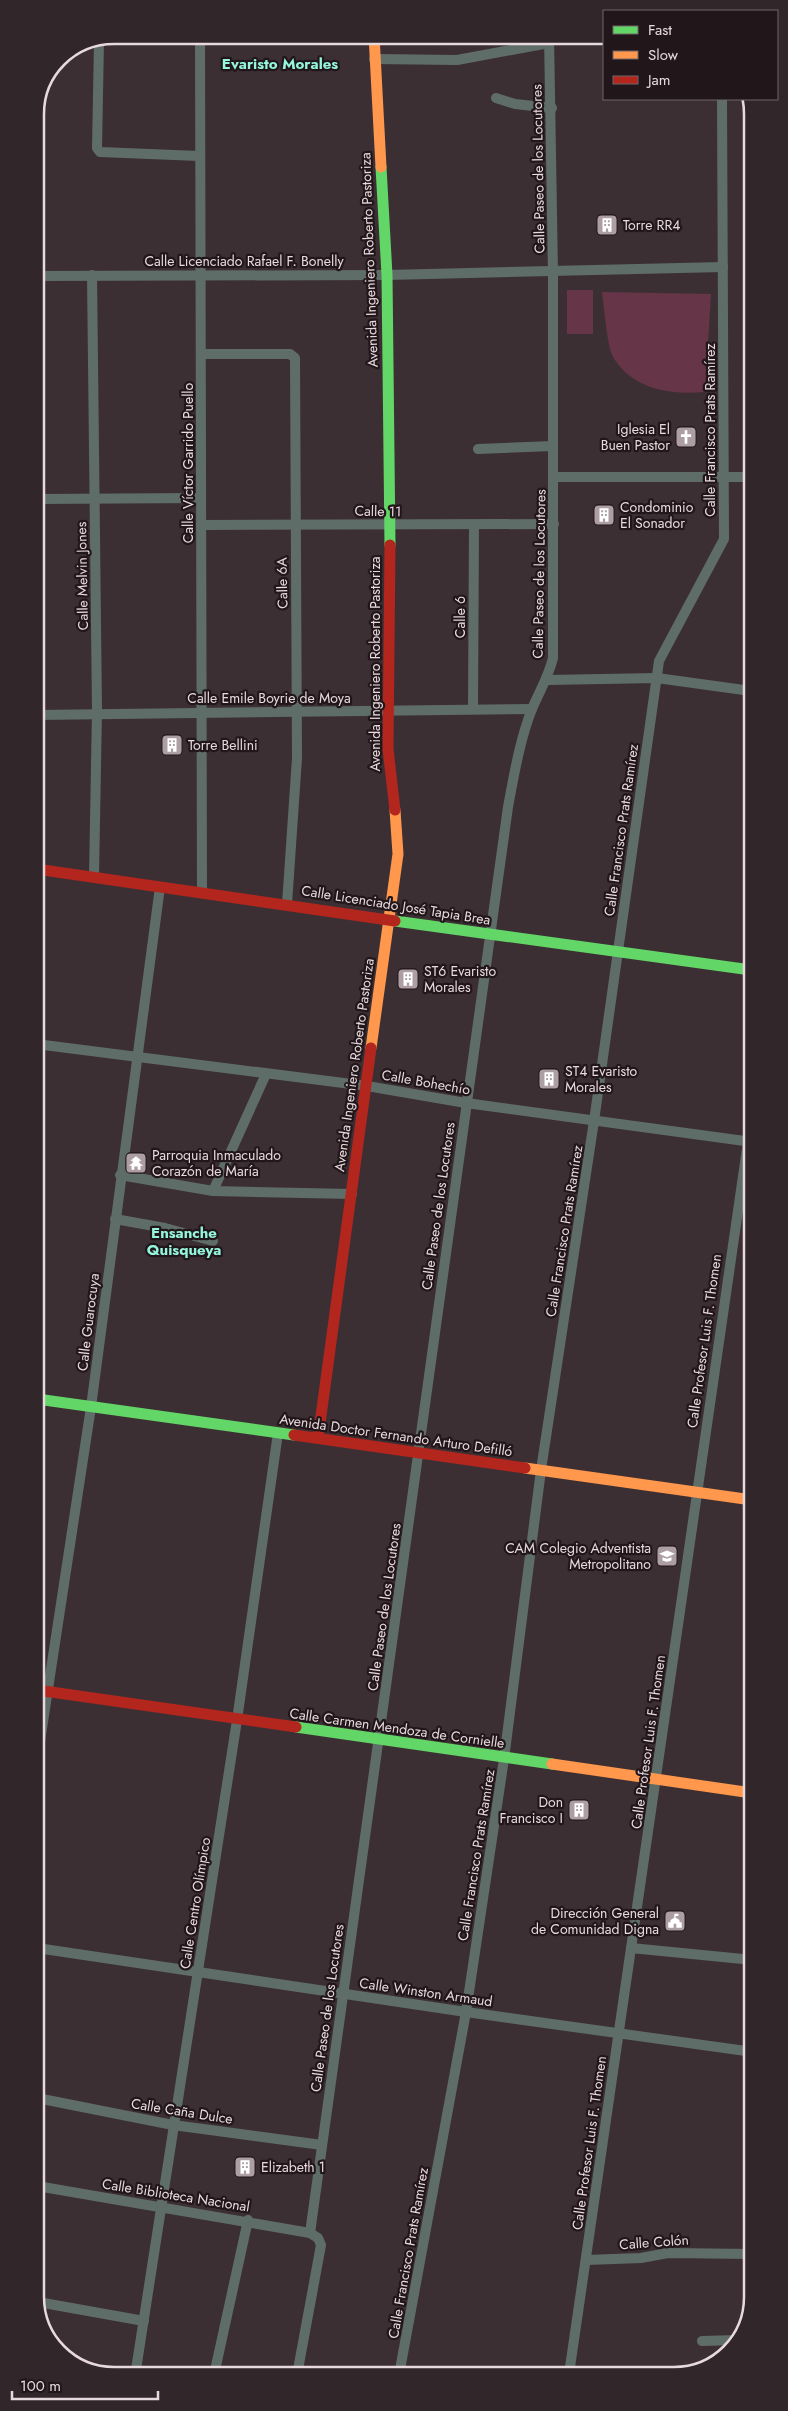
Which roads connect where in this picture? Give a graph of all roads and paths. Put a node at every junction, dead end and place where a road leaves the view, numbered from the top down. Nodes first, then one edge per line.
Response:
1 (200, 44) edge
2 (374, 44) edge
3 (527, 44) edge
4 (549, 44) edge
5 (99, 45) edge
6 (374, 59) junction
7 (496, 98) dead end
8 (722, 100) edge
9 (552, 108) junction
10 (199, 156) junction
11 (723, 267) junction
12 (553, 273) junction
13 (92, 275) junction
14 (200, 275) junction
15 (387, 275) junction
16 (44, 276) edge
17 (201, 354) junction
18 (554, 446) junction
19 (478, 449) dead end
20 (554, 477) junction
21 (723, 477) junction
22 (744, 477) edge
23 (94, 498) junction
24 (201, 498) junction
25 (44, 499) edge
26 (295, 524) junction
27 (554, 524) junction
28 (201, 525) junction
29 (390, 525) junction
30 (474, 526) junction
31 (657, 678) junction
32 (547, 680) junction
33 (744, 690) edge
34 (474, 709) junction
35 (532, 709) junction
36 (388, 711) junction
37 (203, 712) junction
38 (298, 712) junction
39 (96, 713) junction
40 (44, 715) edge
41 (44, 870) edge
42 (94, 877) junction
43 (160, 887) junction
44 (202, 892) junction
45 (287, 904) junction
46 (389, 918) junction
47 (491, 936) junction
48 (618, 952) junction
49 (744, 969) edge
50 (44, 1045) edge
51 (137, 1055) junction
52 (266, 1074) junction
53 (368, 1086) junction
54 (466, 1103) junction
55 (594, 1121) junction
56 (744, 1141) edge
57 (120, 1175) junction
58 (744, 1181) edge
59 (213, 1192) junction
60 (352, 1194) junction
61 (114, 1219) junction
62 (213, 1241) dead end
63 (44, 1399) edge
64 (91, 1407) junction
65 (278, 1433) junction
66 (318, 1438) junction
67 (419, 1453) junction
68 (541, 1470) junction
69 (696, 1492) junction
70 (744, 1499) edge
71 (44, 1679) edge
72 (44, 1691) edge
73 (238, 1720) junction
74 (379, 1739) junction
75 (504, 1759) junction
76 (657, 1780) junction
77 (744, 1792) edge
78 (632, 1948) junction
79 (44, 1949) edge
80 (744, 1959) edge
81 (198, 1973) junction
82 (342, 1994) junction
83 (466, 2012) junction
84 (619, 2032) junction
85 (744, 2051) edge
86 (44, 2099) edge
87 (173, 2125) junction
88 (322, 2145) junction
89 (44, 2187) edge
90 (161, 2206) junction
91 (248, 2220) junction
92 (310, 2232) junction
93 (744, 2254) edge
94 (586, 2260) junction
95 (44, 2303) edge
96 (144, 2321) junction
97 (730, 2340) edge
98 (702, 2341) dead end
99 (136, 2367) edge
100 (216, 2367) edge
101 (299, 2367) edge
102 (400, 2367) edge
103 (570, 2367) edge

1 - 10 street, Calle Víctor Garrido Puello
2 - 6 street, Avenida Ingeniero Roberto Pastoriza
3 - 6 street
4 - 9 street, Calle Paseo de los Locutores
5 - 10 street
6 - 15 street, Avenida Ingeniero Roberto Pastoriza
7 - 9 street
8 - 11 street, Calle Francisco Prats Ramírez
9 - 12 street, Calle Paseo de los Locutores
10 - 14 street, Calle Víctor Garrido Puello
11 - 12 street, Calle Licenciado Rafael F. Bonelly
11 - 21 street, Calle Francisco Prats Ramírez
12 - 15 street, Calle Licenciado Rafael F. Bonelly
12 - 18 street, Calle Paseo de los Locutores
13 - 14 street, Calle Licenciado Rafael F. Bonelly
13 - 16 street, Calle Licenciado Rafael F. Bonelly
13 - 23 street, Calle Melvin Jones
14 - 15 street, Calle Licenciado Rafael F. Bonelly
14 - 17 street, Calle Víctor Garrido Puello
15 - 29 street, Avenida Ingeniero Roberto Pastoriza
17 - 24 street, Calle Víctor Garrido Puello
17 - 26 street, Calle 6A
18 - 19 street
18 - 20 street, Calle Paseo de los Locutores
20 - 21 street
20 - 27 street, Calle Paseo de los Locutores
21 - 22 street
21 - 31 street, Calle Francisco Prats Ramírez
23 - 24 street
23 - 25 street
23 - 39 street, Calle Melvin Jones
24 - 28 street, Calle Víctor Garrido Puello
26 - 28 street, Calle 11
26 - 29 street, Calle 11
26 - 38 street, Calle 6A
27 - 30 street, Calle 11
27 - 32 street, Calle Paseo de los Locutores
28 - 37 street, Calle Víctor Garrido Puello
29 - 30 street, Calle 11
29 - 36 street, Avenida Ingeniero Roberto Pastoriza
30 - 34 street, Calle 6
31 - 32 street
31 - 33 street
31 - 48 street, Calle Francisco Prats Ramírez
32 - 35 street, Calle Paseo de los Locutores
34 - 35 street, Calle Emile Boyrie de Moya
34 - 36 street, Calle Emile Boyrie de Moya
35 - 47 street, Calle Paseo de los Locutores
36 - 38 street, Calle Emile Boyrie de Moya
36 - 46 street, Avenida Ingeniero Roberto Pastoriza
37 - 38 street, Calle Emile Boyrie de Moya
37 - 39 street, Calle Emile Boyrie de Moya
37 - 44 street, Calle Víctor Garrido Puello
38 - 45 street, Calle 6A
39 - 40 street, Calle Emile Boyrie de Moya
39 - 42 street, Calle Melvin Jones
41 - 42 street, Calle Licenciado José Tapia Brea
42 - 43 street, Calle Licenciado José Tapia Brea
43 - 44 street, Calle Licenciado José Tapia Brea
43 - 51 street, Calle Guarocuya
44 - 45 street, Calle Licenciado José Tapia Brea
45 - 46 street, Calle Licenciado José Tapia Brea
46 - 47 street, Calle Licenciado José Tapia Brea
46 - 53 street, Avenida Ingeniero Roberto Pastoriza
47 - 48 street, Calle Licenciado José Tapia Brea
47 - 54 street, Calle Paseo de los Locutores
48 - 49 street, Calle Licenciado José Tapia Brea
48 - 55 street, Calle Francisco Prats Ramírez
50 - 51 street, Calle Bohechío
51 - 52 street, Calle Bohechío
51 - 57 street, Calle Guarocuya
52 - 53 street, Calle Bohechío
52 - 59 street
53 - 54 street, Calle Bohechío
53 - 60 street, Avenida Ingeniero Roberto Pastoriza
54 - 55 street, Calle Bohechío
54 - 67 street, Calle Paseo de los Locutores
55 - 56 street, Calle Bohechío
55 - 68 street, Calle Francisco Prats Ramírez
57 - 59 street
57 - 61 street, Calle Guarocuya
58 - 69 street, Calle Profesor Luis F. Thomen
59 - 60 street
60 - 66 street, Avenida Ingeniero Roberto Pastoriza
61 - 62 street
61 - 64 street, Calle Guarocuya
63 - 64 street, Avenida Doctor Fernando Arturo Defilló
64 - 65 street, Avenida Doctor Fernando Arturo Defilló
64 - 71 street, Calle Guarocuya
65 - 66 street, Avenida Doctor Fernando Arturo Defilló
65 - 73 street, Calle Centro Olímpico
66 - 67 street, Avenida Doctor Fernando Arturo Defilló
67 - 68 street, Avenida Doctor Fernando Arturo Defilló
67 - 74 street, Calle Paseo de los Locutores
68 - 69 street, Avenida Doctor Fernando Arturo Defilló
68 - 75 street, Calle Francisco Prats Ramírez
69 - 70 street, Avenida Doctor Fernando Arturo Defilló
69 - 76 street, Calle Profesor Luis F. Thomen
72 - 73 street, Calle Carmen Mendoza de Cornielle
73 - 74 street, Calle Carmen Mendoza de Cornielle
73 - 81 street, Calle Centro Olímpico
74 - 75 street, Calle Carmen Mendoza de Cornielle
74 - 82 street, Calle Paseo de los Locutores
75 - 76 street, Calle Carmen Mendoza de Cornielle
75 - 83 street, Calle Francisco Prats Ramírez
76 - 77 street, Calle Carmen Mendoza de Cornielle
76 - 78 street, Calle Profesor Luis F. Thomen
78 - 80 street
78 - 84 street, Calle Profesor Luis F. Thomen
79 - 81 street, Calle Winston Armaud
81 - 82 street, Calle Winston Armaud
81 - 87 street, Calle Centro Olímpico
82 - 83 street, Calle Winston Armaud
82 - 88 street, Calle Paseo de los Locutores
83 - 84 street, Calle Winston Armaud
83 - 102 street, Calle Francisco Prats Ramírez
84 - 85 street, Calle Winston Armaud
84 - 94 street, Calle Profesor Luis F. Thomen
86 - 87 street, Calle Caña Dulce
87 - 88 street, Calle Caña Dulce
87 - 90 street, Calle Centro Olímpico
88 - 92 street, Calle Paseo de los Locutores
89 - 90 street, Calle Biblioteca Nacional
90 - 91 street, Calle Biblioteca Nacional
90 - 96 street, Calle Centro Olímpico
91 - 92 street, Calle Biblioteca Nacional
91 - 100 street
92 - 101 street
93 - 94 street, Calle Colón
94 - 103 street, Calle Profesor Luis F. Thomen
95 - 96 street
96 - 99 street, Calle Centro Olímpico
97 - 98 street

